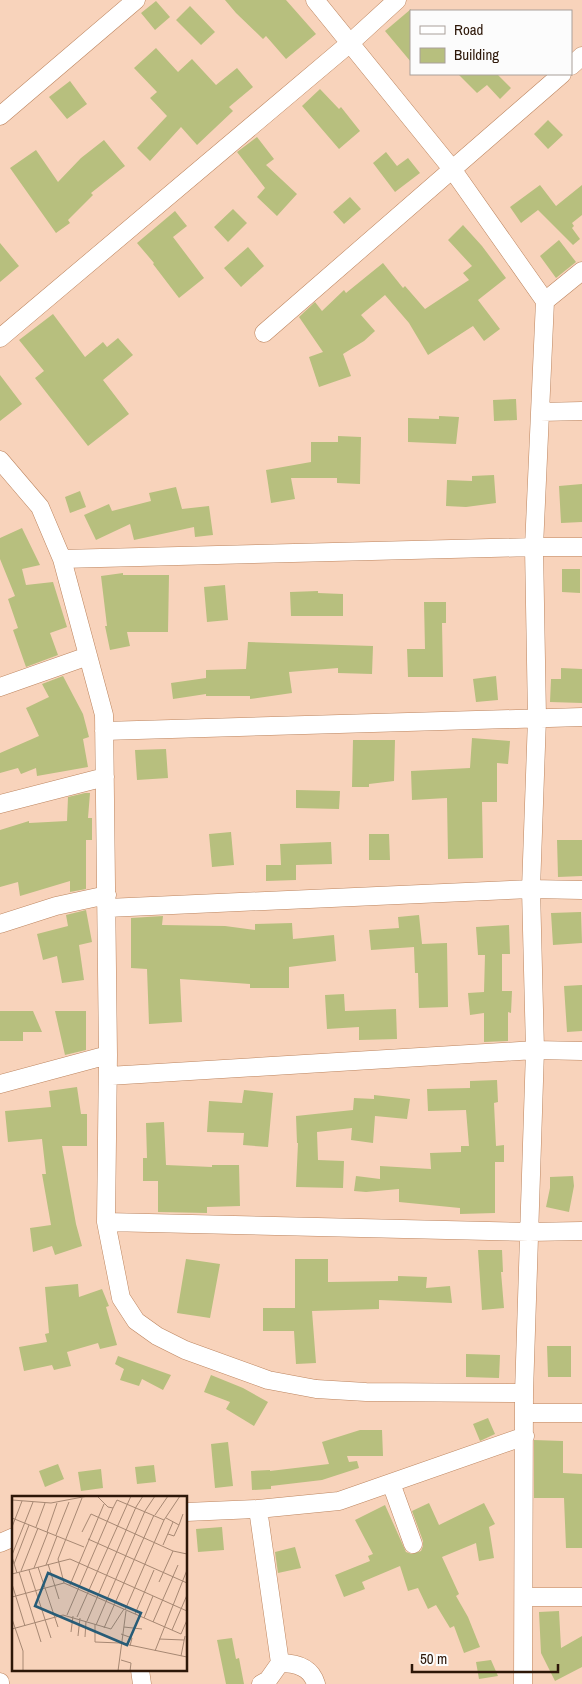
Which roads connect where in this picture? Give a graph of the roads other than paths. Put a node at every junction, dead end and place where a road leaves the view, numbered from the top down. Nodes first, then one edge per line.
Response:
1 (136, 0) edge
2 (315, 0) edge
3 (397, 0) edge
4 (350, 43) junction
5 (582, 56) edge
6 (572, 65) edge
7 (561, 75) edge
8 (0, 116) edge
9 (452, 169) junction
10 (582, 272) edge
11 (545, 300) junction
12 (264, 333) dead end
13 (0, 338) edge
14 (582, 411) edge
15 (540, 412) junction
16 (0, 460) edge
17 (534, 547) junction
18 (582, 547) edge
19 (62, 559) junction
20 (88, 656) junction
21 (0, 687) edge
22 (582, 717) edge
23 (537, 718) junction
24 (104, 731) junction
25 (105, 777) junction
26 (0, 804) edge
27 (531, 889) junction
28 (582, 890) edge
29 (107, 901) junction
30 (0, 924) edge
31 (535, 1050) junction
32 (582, 1051) edge
33 (108, 1055) junction
34 (108, 1076) junction
35 (0, 1084) edge
36 (106, 1222) junction
37 (582, 1231) edge
38 (529, 1232) junction
39 (524, 1393) junction
40 (525, 1413) junction
41 (582, 1413) edge
42 (525, 1436) junction
43 (391, 1483) junction
44 (258, 1509) junction
45 (188, 1512) edge
46 (12, 1538) edge
47 (0, 1543) edge
48 (413, 1544) dead end
49 (524, 1596) junction
50 (582, 1597) edge
51 (280, 1663) junction
52 (261, 1684) edge
53 (316, 1684) edge
54 (523, 1684) edge

1 - 8 street
2 - 4 street
3 - 4 street
4 - 9 street
4 - 13 street
5 - 6 street
7 - 9 street
9 - 11 street
9 - 12 street
10 - 11 street
11 - 15 street
14 - 15 street
15 - 17 street
16 - 19 street
17 - 18 street
17 - 19 street
17 - 23 street
19 - 20 street
20 - 21 street
20 - 24 street
22 - 23 street
23 - 24 street
23 - 27 street
24 - 25 street
25 - 26 street
25 - 29 street
27 - 28 street
27 - 29 street
27 - 31 street
29 - 30 street
29 - 33 street
31 - 32 street
31 - 34 street
31 - 38 street
33 - 34 street
33 - 35 street
34 - 36 street
36 - 38 street
36 - 39 street
37 - 38 street
38 - 39 street
39 - 40 street
40 - 41 street
40 - 42 street
42 - 43 street
42 - 49 street
43 - 44 street
43 - 48 street
44 - 45 street
44 - 51 street
46 - 47 street
49 - 50 street
49 - 54 street
51 - 52 street
51 - 53 street

